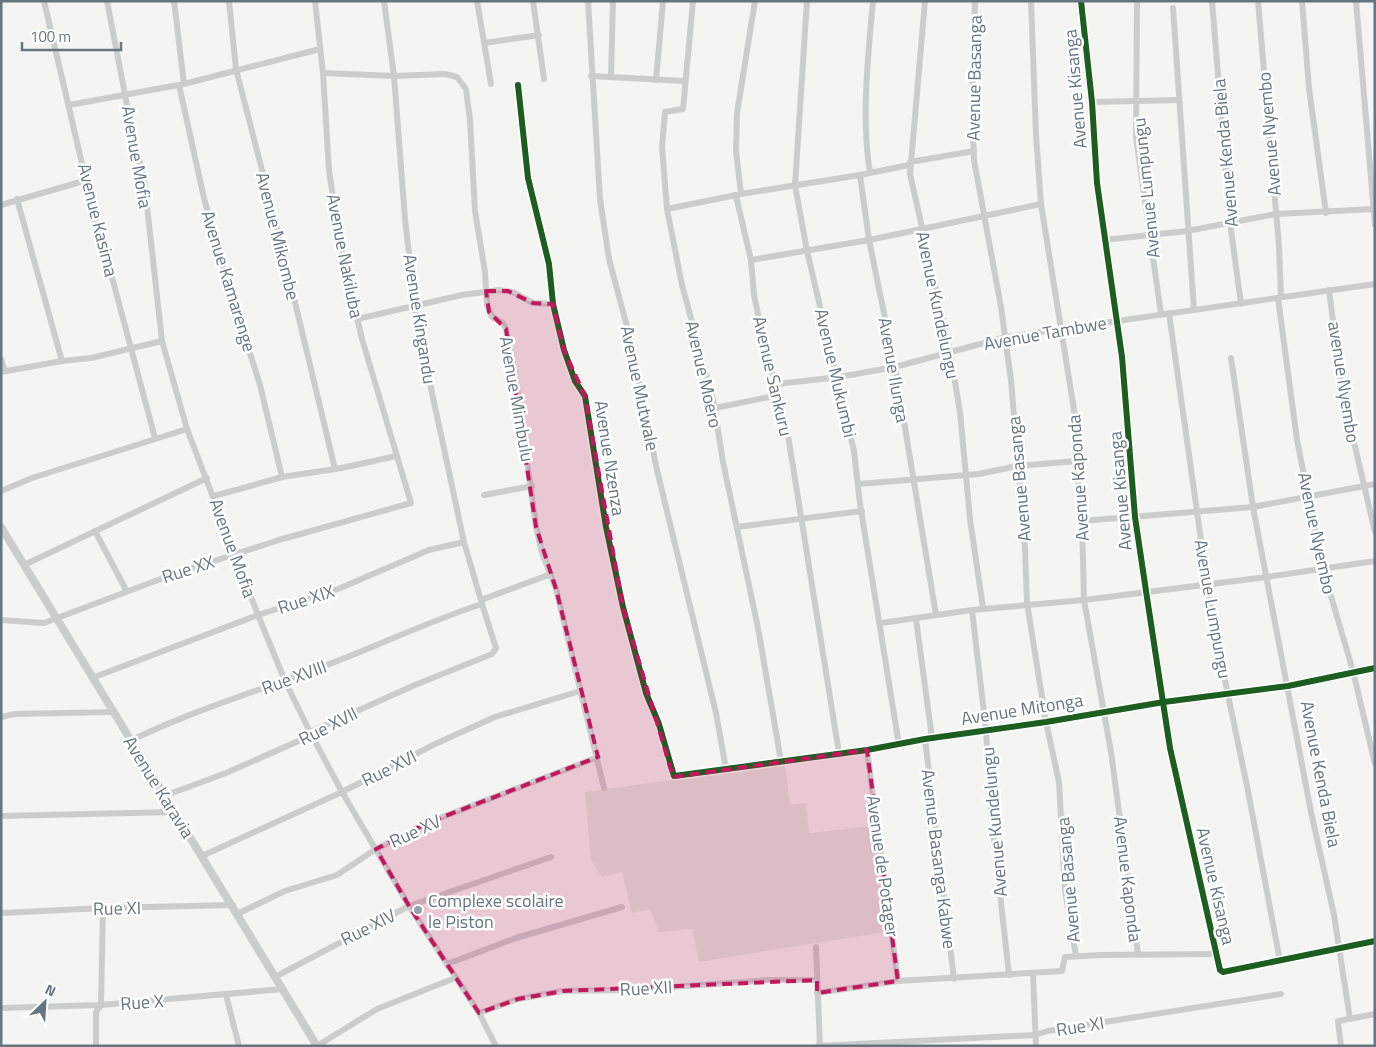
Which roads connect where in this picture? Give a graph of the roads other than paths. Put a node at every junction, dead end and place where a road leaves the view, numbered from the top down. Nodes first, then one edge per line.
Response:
1 (44, 1) edge
2 (108, 1) edge
3 (174, 1) edge
4 (229, 1) edge
5 (315, 1) edge
6 (384, 1) edge
7 (477, 1) edge
8 (533, 1) edge
9 (588, 1) edge
10 (613, 1) edge
11 (663, 1) edge
12 (693, 1) edge
13 (755, 1) edge
14 (807, 1) edge
15 (873, 1) edge
16 (925, 1) edge
17 (975, 1) edge
18 (1031, 1) edge
19 (1081, 1) edge
20 (1137, 1) edge
21 (1212, 1) edge
22 (1258, 1) edge
23 (1302, 1) edge
24 (1356, 1) edge
25 (1173, 8) dead end
26 (538, 35) junction
27 (484, 43) junction
28 (320, 49) junction
29 (236, 69) junction
30 (323, 73) junction
31 (394, 76) junction
32 (591, 76) junction
33 (612, 77) junction
34 (544, 78) dead end
35 (656, 80) junction
36 (686, 81) junction
37 (491, 84) dead end
38 (181, 85) junction
39 (518, 85) dead end
40 (126, 96) junction
41 (1137, 100) junction
42 (1179, 100) junction
43 (1092, 102) junction
44 (69, 105) junction
45 (974, 151) junction
46 (909, 163) junction
47 (870, 173) junction
48 (860, 175) junction
49 (87, 180) junction
50 (795, 185) junction
51 (739, 194) junction
52 (18, 199) junction
53 (1, 204) edge
54 (1041, 204) junction
55 (667, 209) junction
56 (1374, 209) edge
57 (1326, 213) junction
58 (1276, 214) junction
59 (983, 216) junction
60 (1230, 222) junction
61 (1375, 225) edge
62 (922, 228) junction
63 (1187, 231) junction
64 (1150, 235) junction
65 (869, 240) junction
66 (1104, 240) junction
67 (808, 252) junction
68 (751, 260) junction
69 (1375, 284) edge
70 (1329, 290) junction
71 (486, 291) junction
72 (1280, 297) junction
73 (416, 304) junction
74 (553, 304) junction
75 (1241, 304) junction
76 (1194, 310) junction
77 (1169, 313) junction
78 (1161, 314) junction
79 (357, 319) junction
80 (1117, 321) junction
81 (1062, 329) junction
82 (1006, 337) junction
83 (162, 342) junction
84 (130, 348) junction
85 (950, 352) junction
86 (1231, 358) dead end
87 (1, 359) edge
88 (62, 361) junction
89 (895, 367) junction
90 (3, 371) edge
91 (838, 378) junction
92 (777, 384) junction
93 (779, 395) junction
94 (715, 408) junction
95 (187, 429) junction
96 (155, 438) junction
97 (396, 456) junction
98 (1077, 461) junction
99 (1017, 466) junction
100 (335, 469) junction
101 (967, 475) junction
102 (282, 477) junction
103 (207, 478) junction
104 (914, 480) junction
105 (859, 484) junction
106 (1375, 484) edge
107 (532, 486) junction
108 (1365, 487) junction
109 (1, 491) edge
110 (484, 495) dead end
111 (214, 496) junction
112 (1308, 498) junction
113 (410, 504) joint
114 (1253, 507) junction
115 (862, 511) junction
116 (1198, 513) junction
117 (1136, 517) junction
118 (803, 519) junction
119 (1082, 521) junction
120 (1, 527) edge
121 (737, 527) junction
122 (95, 532) junction
123 (1375, 532) edge
124 (464, 542) junction
125 (235, 554) junction
126 (1375, 561) edge
127 (24, 566) junction
128 (1323, 569) junction
129 (551, 574) junction
130 (1267, 577) junction
131 (1208, 584) junction
132 (126, 590) junction
133 (1146, 591) junction
134 (1084, 600) junction
135 (482, 602) junction
136 (1027, 603) junction
137 (983, 608) junction
138 (972, 610) junction
139 (258, 615) junction
140 (936, 615) junction
141 (916, 618) junction
142 (56, 619) junction
143 (1, 620) edge
144 (881, 623) junction
145 (492, 654) joint
146 (1375, 668) edge
147 (1353, 671) junction
148 (92, 678) junction
149 (286, 681) junction
150 (1288, 686) junction
151 (580, 691) junction
152 (1229, 692) junction
153 (1164, 702) junction
154 (113, 712) junction
155 (1104, 712) junction
156 (1, 717) edge
157 (1046, 722) junction
158 (986, 730) junction
159 (310, 732) junction
160 (928, 738) junction
161 (130, 741) junction
162 (899, 744) junction
163 (867, 750) junction
164 (839, 753) junction
165 (598, 757) junction
166 (781, 761) junction
167 (1375, 764) edge
168 (726, 769) junction
169 (674, 776) joint
170 (604, 788) dead end
171 (342, 792) junction
172 (164, 796) junction
173 (174, 812) junction
174 (1, 816) edge
175 (376, 849) junction
176 (202, 856) junction
177 (551, 857) dead end
178 (233, 905) junction
179 (409, 906) junction
180 (622, 907) dead end
181 (103, 908) junction
182 (1, 913) edge
183 (237, 914) junction
184 (1375, 941) edge
185 (816, 947) dead end
186 (1338, 949) junction
187 (1138, 954) junction
188 (1216, 954) junction
189 (1076, 956) junction
190 (1280, 961) junction
191 (448, 964) junction
192 (1033, 973) junction
193 (1009, 975) junction
194 (275, 977) junction
195 (455, 978) junction
196 (954, 979) junction
197 (817, 980) junction
198 (898, 981) junction
199 (283, 989) junction
200 (817, 993) junction
201 (1281, 994) dead end
202 (226, 995) junction
203 (101, 1005) junction
204 (1, 1008) edge
205 (479, 1013) junction
206 (1375, 1014) edge
207 (1350, 1019) junction
208 (1035, 1035) junction
209 (928, 1043) edge
210 (96, 1046) edge
211 (239, 1046) edge
212 (317, 1046) edge
213 (496, 1046) edge
214 (819, 1046) edge
215 (1036, 1046) edge
216 (1341, 1046) edge

1 - 44 street, Avenue Kasima
2 - 40 street, Avenue Mofia
3 - 38 street, Avenue Kamarenge
4 - 29 street, Avenue Mikombe
5 - 28 street, Avenue Nakiluba
6 - 31 street, Avenue Kingandu
7 - 27 street
8 - 26 street
9 - 32 street, Avenue Mutwale
10 - 33 street
11 - 35 street
12 - 36 street, Avenue Moero
13 - 51 street, Avenue Sankuru
14 - 50 street, Avenue Mukumbi
15 - 47 street
16 - 46 street, Avenue Kundelungu
17 - 45 street, Avenue Basanga
18 - 54 street, Avenue Kaponda
19 - 43 street, Avenue Kisanga
20 - 41 street, Avenue Lumpungu
21 - 60 street, Avenue Kenda Biela
22 - 58 street, Avenue Nyembo
23 - 57 street
24 - 56 street
25 - 42 street
26 - 27 street
26 - 34 street
27 - 37 street
28 - 29 street
28 - 30 street, Avenue Nakiluba
29 - 38 street
29 - 100 street, Avenue Mikombe
30 - 31 street, Avenue Mimbulu
30 - 79 street, Avenue Nakiluba
31 - 71 street, Avenue Mimbulu
31 - 73 street, Avenue Kingandu
32 - 33 street
32 - 168 street, Avenue Mutwale
33 - 35 street
35 - 36 street
36 - 55 street, Avenue Moero
38 - 40 street
38 - 102 street, Avenue Kamarenge
39 - 74 street, Avenue Nzenza
40 - 44 street
40 - 83 street, Avenue Mofia
41 - 42 street
41 - 43 street
41 - 64 street, Avenue Lumpungu
42 - 63 street
43 - 66 street, Avenue Kisanga
44 - 49 street, Avenue Kasima
45 - 46 street
45 - 59 street, Avenue Basanga
46 - 47 street
46 - 62 street, Avenue Kundelungu
47 - 48 street
48 - 50 street
48 - 65 street, Avenue Ilunga
49 - 52 street
49 - 84 street, Avenue Kasima
50 - 51 street
50 - 67 street, Avenue Mukumbi
51 - 55 street
51 - 68 street, Avenue Sankuru
52 - 53 street
52 - 88 street
54 - 59 street
54 - 81 street, Avenue Kaponda
55 - 94 street, Avenue Moero
56 - 57 street
56 - 61 street
57 - 58 street
58 - 60 street
58 - 72 street, Avenue Nyembo
59 - 62 street
59 - 82 street, Avenue Basanga
60 - 63 street
60 - 75 street, Avenue Kenda Biela
62 - 65 street
62 - 85 street, Avenue Kundelungu
63 - 64 street
63 - 76 street
64 - 66 street
64 - 78 street, Avenue Lumpungu
65 - 67 street
65 - 89 street, Avenue Ilunga
66 - 80 street, Avenue Kisanga
67 - 68 street
67 - 91 street, Avenue Mukumbi
68 - 92 street, Avenue Sankuru
69 - 70 street, Avenue Tambwe
70 - 72 street, Avenue Tambwe
70 - 108 street, avenue Nyembo
71 - 73 street
71 - 74 street
71 - 107 street, Avenue Mimbulu
72 - 75 street, Avenue Tambwe
72 - 112 street, Avenue Nyembo
73 - 79 street
73 - 124 street, Avenue Kingandu
74 - 169 street, Avenue Nzenza
75 - 76 street, Avenue Tambwe
76 - 77 street, Avenue Tambwe
77 - 78 street, Avenue Tambwe
77 - 116 street, Avenue Lumpungu
78 - 80 street, Avenue Tambwe
79 - 97 street, Avenue Nakiluba
80 - 81 street, Avenue Tambwe
80 - 117 street, Avenue Kisanga
81 - 82 street, Avenue Tambwe
81 - 98 street, Avenue Kaponda
82 - 85 street, Avenue Tambwe
82 - 99 street, Avenue Basanga
83 - 84 street
83 - 95 street, Avenue Mofia
84 - 88 street
84 - 96 street, Avenue Kasima
85 - 89 street, Avenue Tambwe
85 - 101 street, Avenue Kundelungu
86 - 114 street, Avenue Kenda Biela
87 - 90 street
88 - 90 street
89 - 91 street, Avenue Tambwe
89 - 104 street, Avenue Ilunga
91 - 92 street, Avenue Tambwe
91 - 105 street, Avenue Mukumbi
92 - 93 street, Avenue Sankuru
93 - 94 street
93 - 118 street, Avenue Sankuru
94 - 121 street, Avenue Moero
95 - 96 street
95 - 103 street, Avenue Mofia
96 - 109 street
97 - 100 street
97 - 113 street, Avenue Nakiluba
98 - 99 street
98 - 119 street, Avenue Kaponda
99 - 101 street
99 - 136 street, Avenue Basanga
100 - 102 street
101 - 104 street
101 - 137 street, Avenue Kundelungu
102 - 111 street
103 - 111 street, Avenue Mofia
103 - 122 street
104 - 105 street
104 - 140 street, Avenue Ilunga
105 - 115 street, Avenue Mukumbi
106 - 108 street
107 - 110 street
107 - 129 street, Avenue Mimbulu
108 - 112 street
108 - 123 street, avenue Nyembo
111 - 125 street, Avenue Mofia
112 - 114 street
112 - 128 street, Avenue Nyembo
113 - 125 street, Rue XX
114 - 116 street
114 - 130 street, Avenue Kenda Biela
115 - 118 street
115 - 144 street, Avenue Mukumbi
116 - 117 street
116 - 131 street, Avenue Lumpungu
117 - 119 street
117 - 133 street, Avenue Kisanga
118 - 121 street
118 - 164 street, Avenue Sankuru
119 - 134 street, Avenue Kaponda
120 - 127 street, Avenue Karavia
121 - 166 street, Avenue Moero
122 - 127 street
122 - 132 street
124 - 135 street, Avenue Kingandu
124 - 139 street, Rue XIX
125 - 132 street, Rue XX
125 - 139 street, Avenue Mofia
126 - 128 street
127 - 142 street, Avenue Karavia
128 - 130 street
128 - 147 street, Avenue Nyembo
129 - 135 street
129 - 151 street, Avenue Mimbulu
130 - 131 street
130 - 150 street, Avenue Kenda Biela
131 - 133 street
131 - 152 street, Avenue Lumpungu
132 - 142 street, Rue XX
133 - 134 street
133 - 153 street, Avenue Kisanga
134 - 136 street
134 - 155 street, Avenue Kaponda
135 - 145 street, Avenue Kingandu
135 - 149 street, Rue XVIII
136 - 137 street
136 - 157 street, Avenue Basanga
137 - 138 street
138 - 140 street
138 - 158 street, Avenue Kundelungu
139 - 148 street, Rue XIX
139 - 149 street, Avenue Mofia
140 - 141 street
141 - 144 street
141 - 160 street
142 - 143 street, Rue XX
142 - 148 street, Avenue Karavia
144 - 162 street, Avenue Mukumbi
145 - 159 street, Rue XVII
146 - 147 street, Avenue Mitonga
147 - 150 street, Avenue Mitonga
147 - 167 street, Avenue Nyembo
148 - 154 street, Avenue Karavia
149 - 159 street, Avenue Mofia
149 - 161 street, Rue XVIII
150 - 152 street, Avenue Mitonga
150 - 186 street, Avenue Kenda Biela
151 - 165 street, Avenue Mimbulu
151 - 171 street, Rue XVI
152 - 153 street, Avenue Mitonga
152 - 190 street, Avenue Lumpungu
153 - 155 street, Avenue Mitonga
153 - 188 street, Avenue Kisanga
154 - 156 street
154 - 161 street, Avenue Karavia
155 - 157 street, Avenue Mitonga
155 - 187 street, Avenue Kaponda
157 - 158 street, Avenue Mitonga
157 - 189 street, Avenue Basanga
158 - 160 street, Avenue Mitonga
158 - 193 street, Avenue Kundelungu
159 - 171 street, Avenue Mofia
159 - 172 street, Rue XVII
160 - 162 street, Avenue Mitonga
160 - 196 street, Avenue Basanga Kabwe
161 - 172 street, Avenue Karavia
162 - 163 street, Avenue Mitonga
163 - 164 street, Avenue Mitonga
163 - 198 street, Avenue de Potager
164 - 166 street, Avenue Mitonga
165 - 170 street, Avenue Mimbulu
165 - 175 street, Rue XV
166 - 168 street, Avenue Mitonga
168 - 169 street, Avenue Mitonga
171 - 175 street, Avenue Mofia
171 - 176 street, Rue XVI
172 - 173 street, Avenue Karavia
173 - 174 street
173 - 176 street, Avenue Karavia
175 - 179 street, Avenue Mofia
175 - 183 street, Rue XV
176 - 178 street, Avenue Karavia
177 - 179 street, Rue XIV
178 - 181 street, Rue XI
178 - 183 street, Avenue Karavia
179 - 191 street, Avenue Mofia
179 - 194 street, Rue XIV
180 - 191 street
181 - 182 street, Rue XI
181 - 203 street
183 - 194 street, Avenue Karavia
184 - 186 street
185 - 197 street
186 - 190 street
186 - 207 street, Avenue Kenda Biela
187 - 188 street
187 - 189 street
188 - 190 street, Avenue Kisanga
189 - 192 street
191 - 195 street, Avenue Mofia
192 - 193 street
192 - 208 street
193 - 196 street
194 - 199 street, Avenue Karavia
195 - 205 street, Avenue Mofia
195 - 212 street
196 - 198 street
197 - 200 street
197 - 205 street, Rue XII
198 - 200 street
199 - 202 street, Rue X
199 - 212 street, Avenue Karavia
200 - 214 street
201 - 208 street, Rue XI
202 - 203 street, Rue X
202 - 211 street
203 - 204 street, Rue X
203 - 210 street
205 - 213 street, Avenue Mofia
206 - 207 street
207 - 216 street
208 - 209 street, Rue XI
208 - 215 street
209 - 214 street, Rue XI

